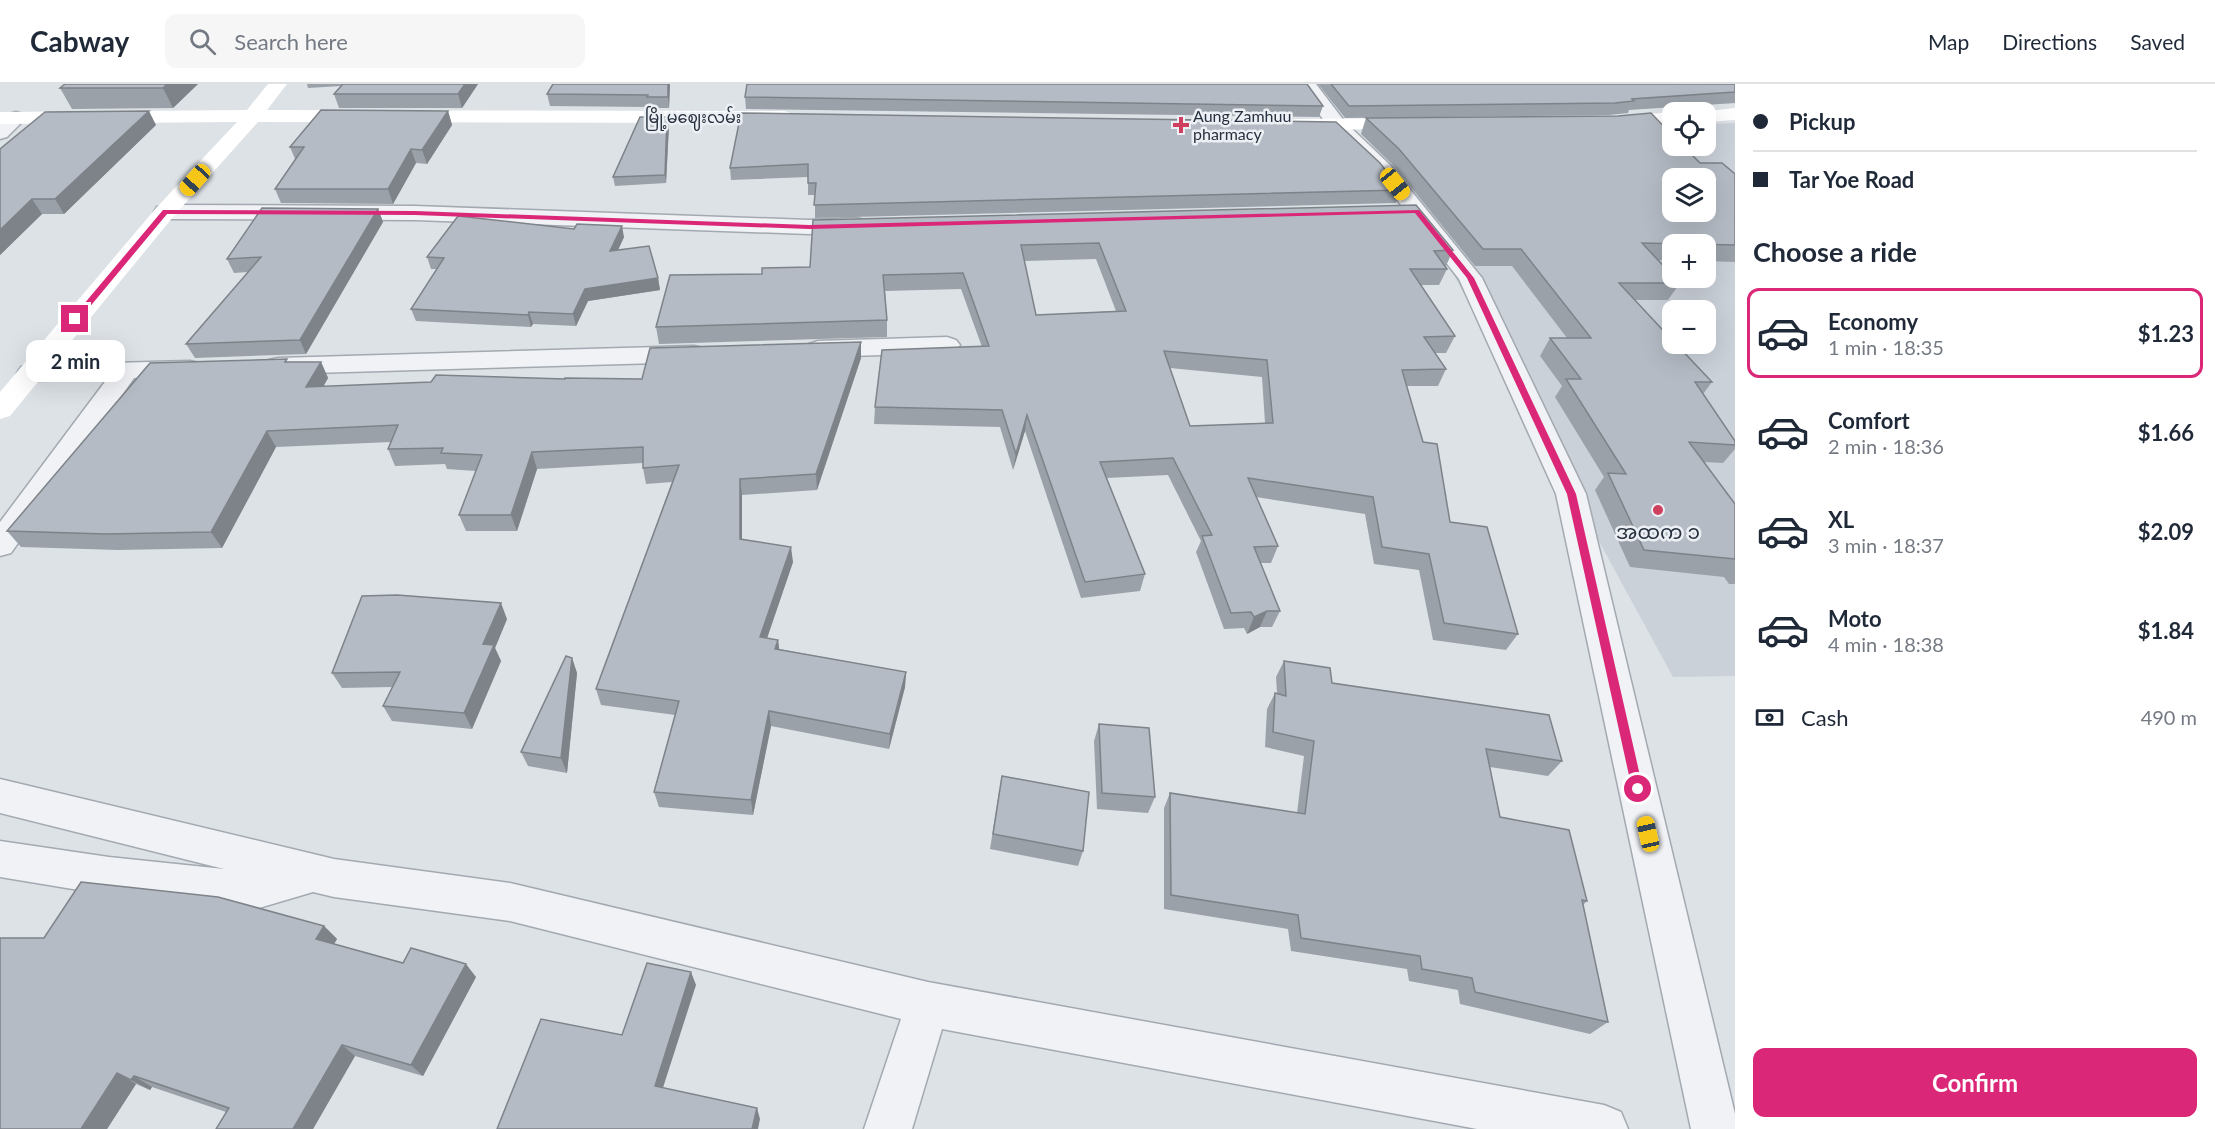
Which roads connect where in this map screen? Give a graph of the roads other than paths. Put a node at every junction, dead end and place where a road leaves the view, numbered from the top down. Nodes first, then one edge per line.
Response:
1 (278, 84) edge
2 (1306, 84) edge
3 (1735, 114) edge
4 (1716, 115) edge
5 (254, 116) junction
6 (797, 117) edge
7 (8, 118) edge
8 (1662, 119) edge
9 (1426, 123) edge
10 (1598, 123) edge
11 (1279, 124) edge
12 (1338, 126) junction
13 (0, 133) edge
14 (165, 212) junction
15 (878, 225) edge
16 (947, 345) edge
17 (793, 350) edge
18 (722, 353) edge
19 (258, 367) edge
20 (211, 368) edge
21 (128, 370) junction
22 (30, 373) junction
23 (0, 410) edge
24 (0, 545) edge
25 (0, 796) edge
26 (0, 859) edge
27 (314, 873) junction
28 (928, 1004) junction
29 (888, 1129) edge
30 (1604, 1129) edge
31 (1715, 1129) edge

1 - 5 main road
2 - 12 street
3 - 4 main road
5 - 6 main road, မြို့မဈေးလမ်း
5 - 7 main road, မြို့မဈေးလမ်း
5 - 14 main road
7 - 13 street
8 - 10 main road
9 - 12 main road
11 - 12 main road
12 - 31 street
14 - 15 street
14 - 22 main road
16 - 17 street
18 - 19 street
20 - 21 street
21 - 22 street
21 - 24 street
22 - 23 main road
25 - 27 street
26 - 27 street
27 - 28 street
28 - 29 street
28 - 30 street

